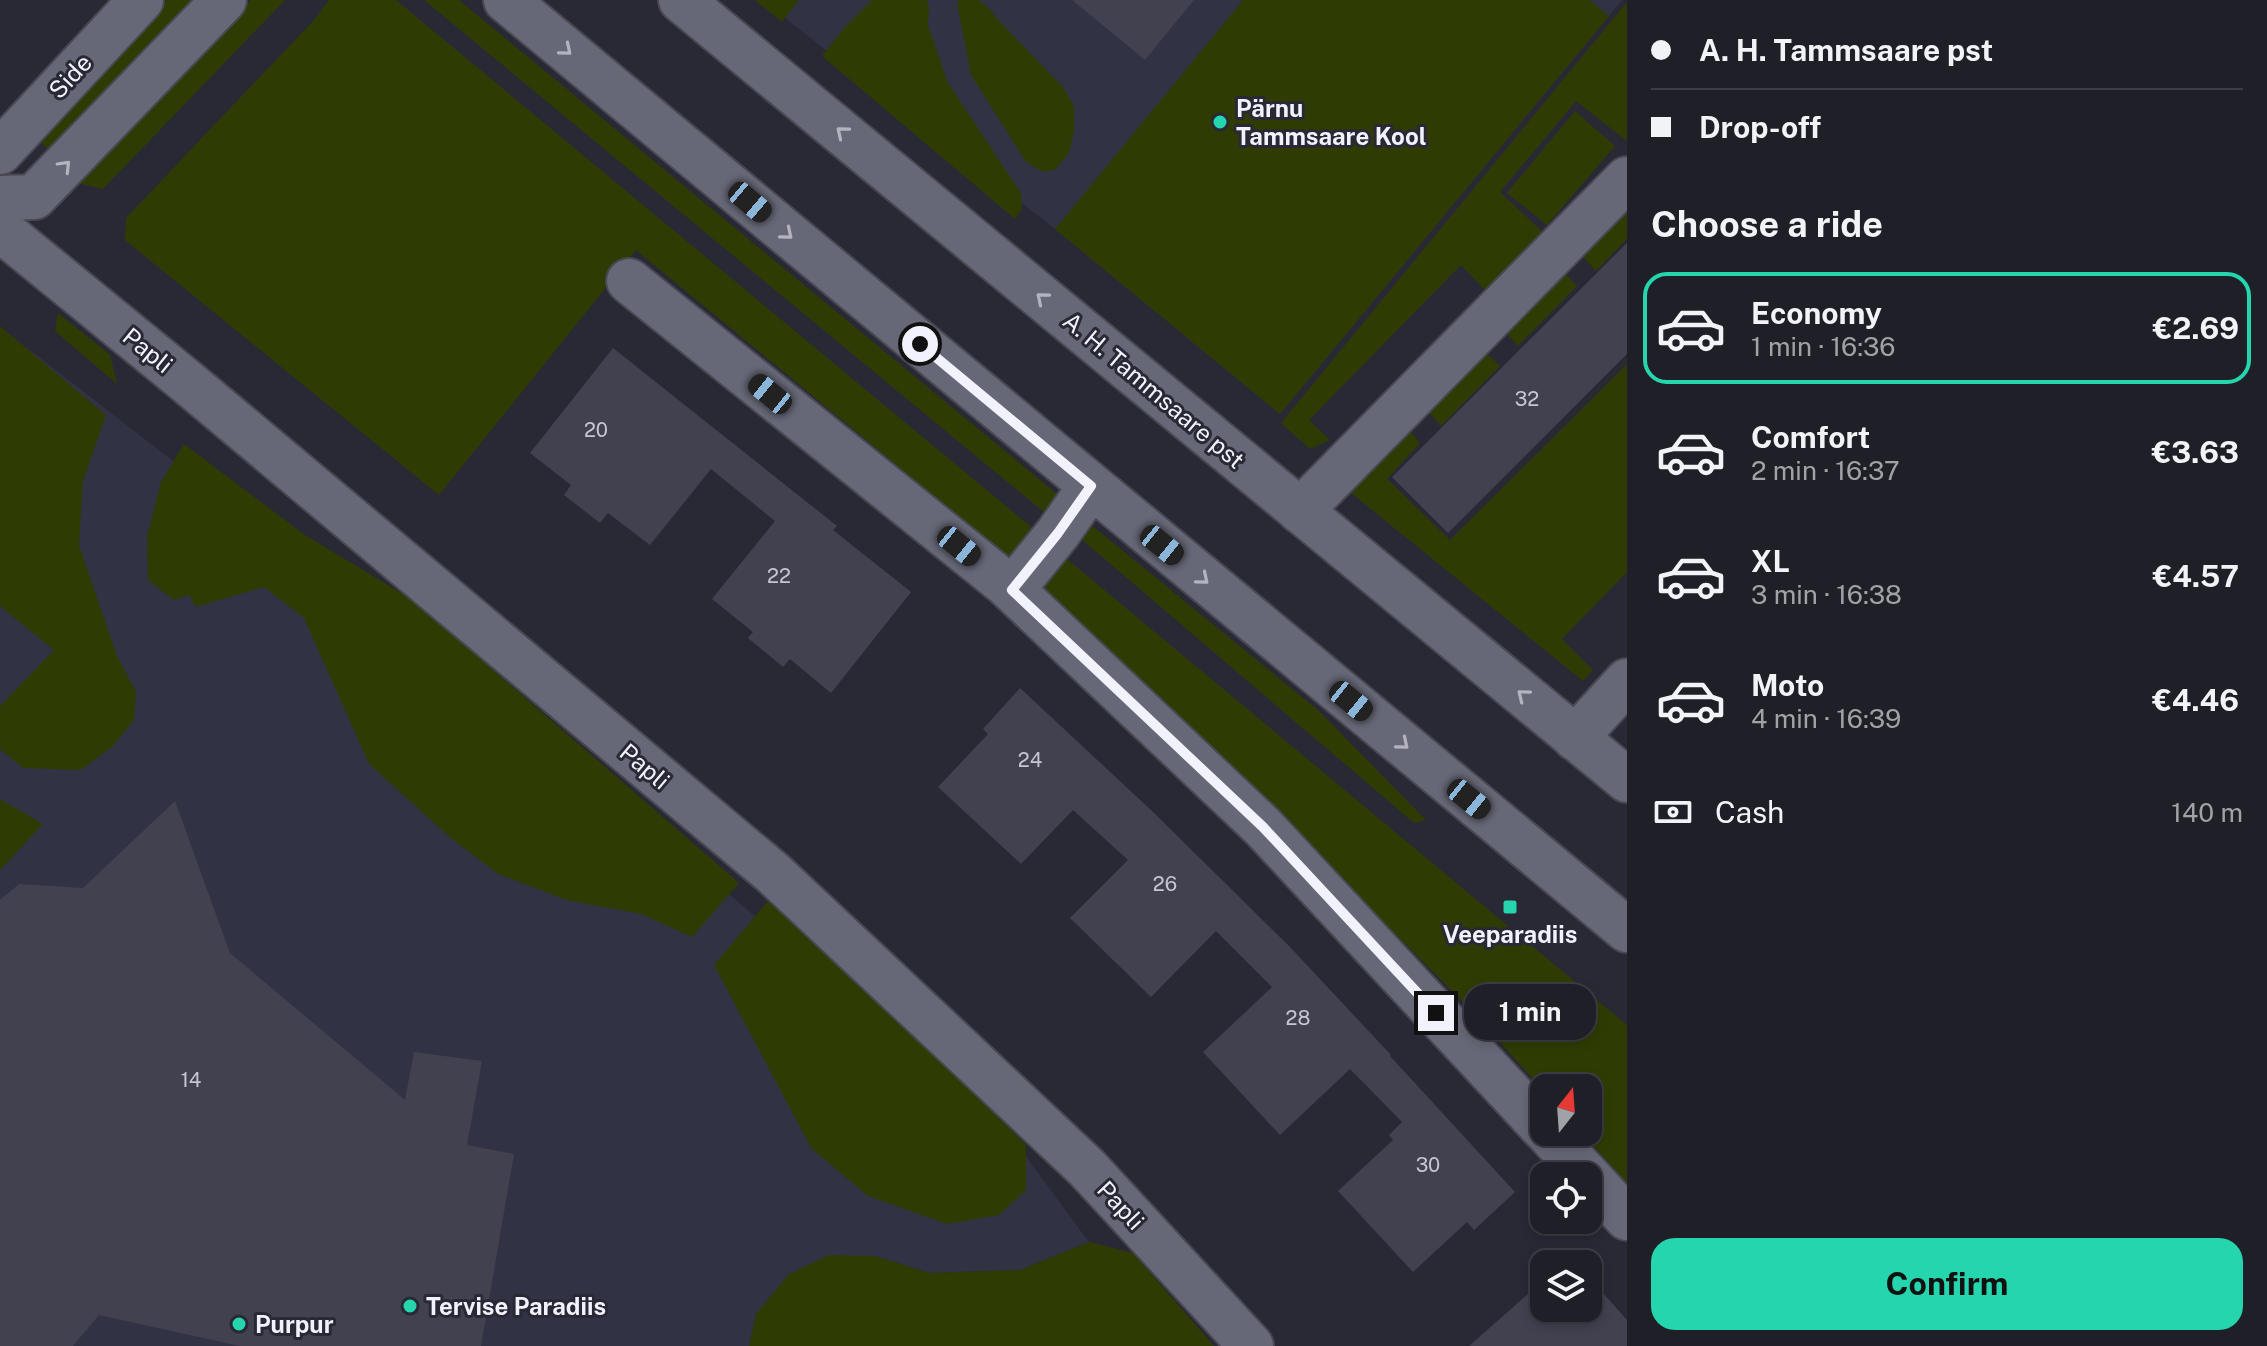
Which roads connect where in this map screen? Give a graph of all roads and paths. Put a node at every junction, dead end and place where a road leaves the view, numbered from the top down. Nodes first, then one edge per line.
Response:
1 (141, 0) edge
2 (224, 0) edge
3 (506, 0) edge
4 (681, 0) edge
5 (0, 152) edge
6 (1627, 179) edge
7 (0, 198) edge
8 (0, 229) edge
9 (629, 281) dead end
10 (1091, 486) junction
11 (1300, 511) junction
12 (1012, 590) junction
13 (1627, 681) edge
14 (1575, 738) junction
15 (1627, 780) edge
16 (1627, 930) edge
17 (1530, 1114) edge
18 (1560, 1146) edge
19 (1575, 1162) edge
20 (1602, 1191) edge
21 (1627, 1218) edge
22 (1251, 1346) edge

1 - 5 street, Side
7 -> 2 street
3 -> 10 street
11 -> 4 street, A. H. Tammsaare pst
6 - 11 street
8 - 22 street, Papli
9 - 12 street
10 - 12 street
10 -> 16 street
14 -> 11 street, A. H. Tammsaare pst
12 - 17 street
13 - 14 street
14 - 15 street, A. H. Tammsaare pst
18 - 19 street
20 - 21 street

